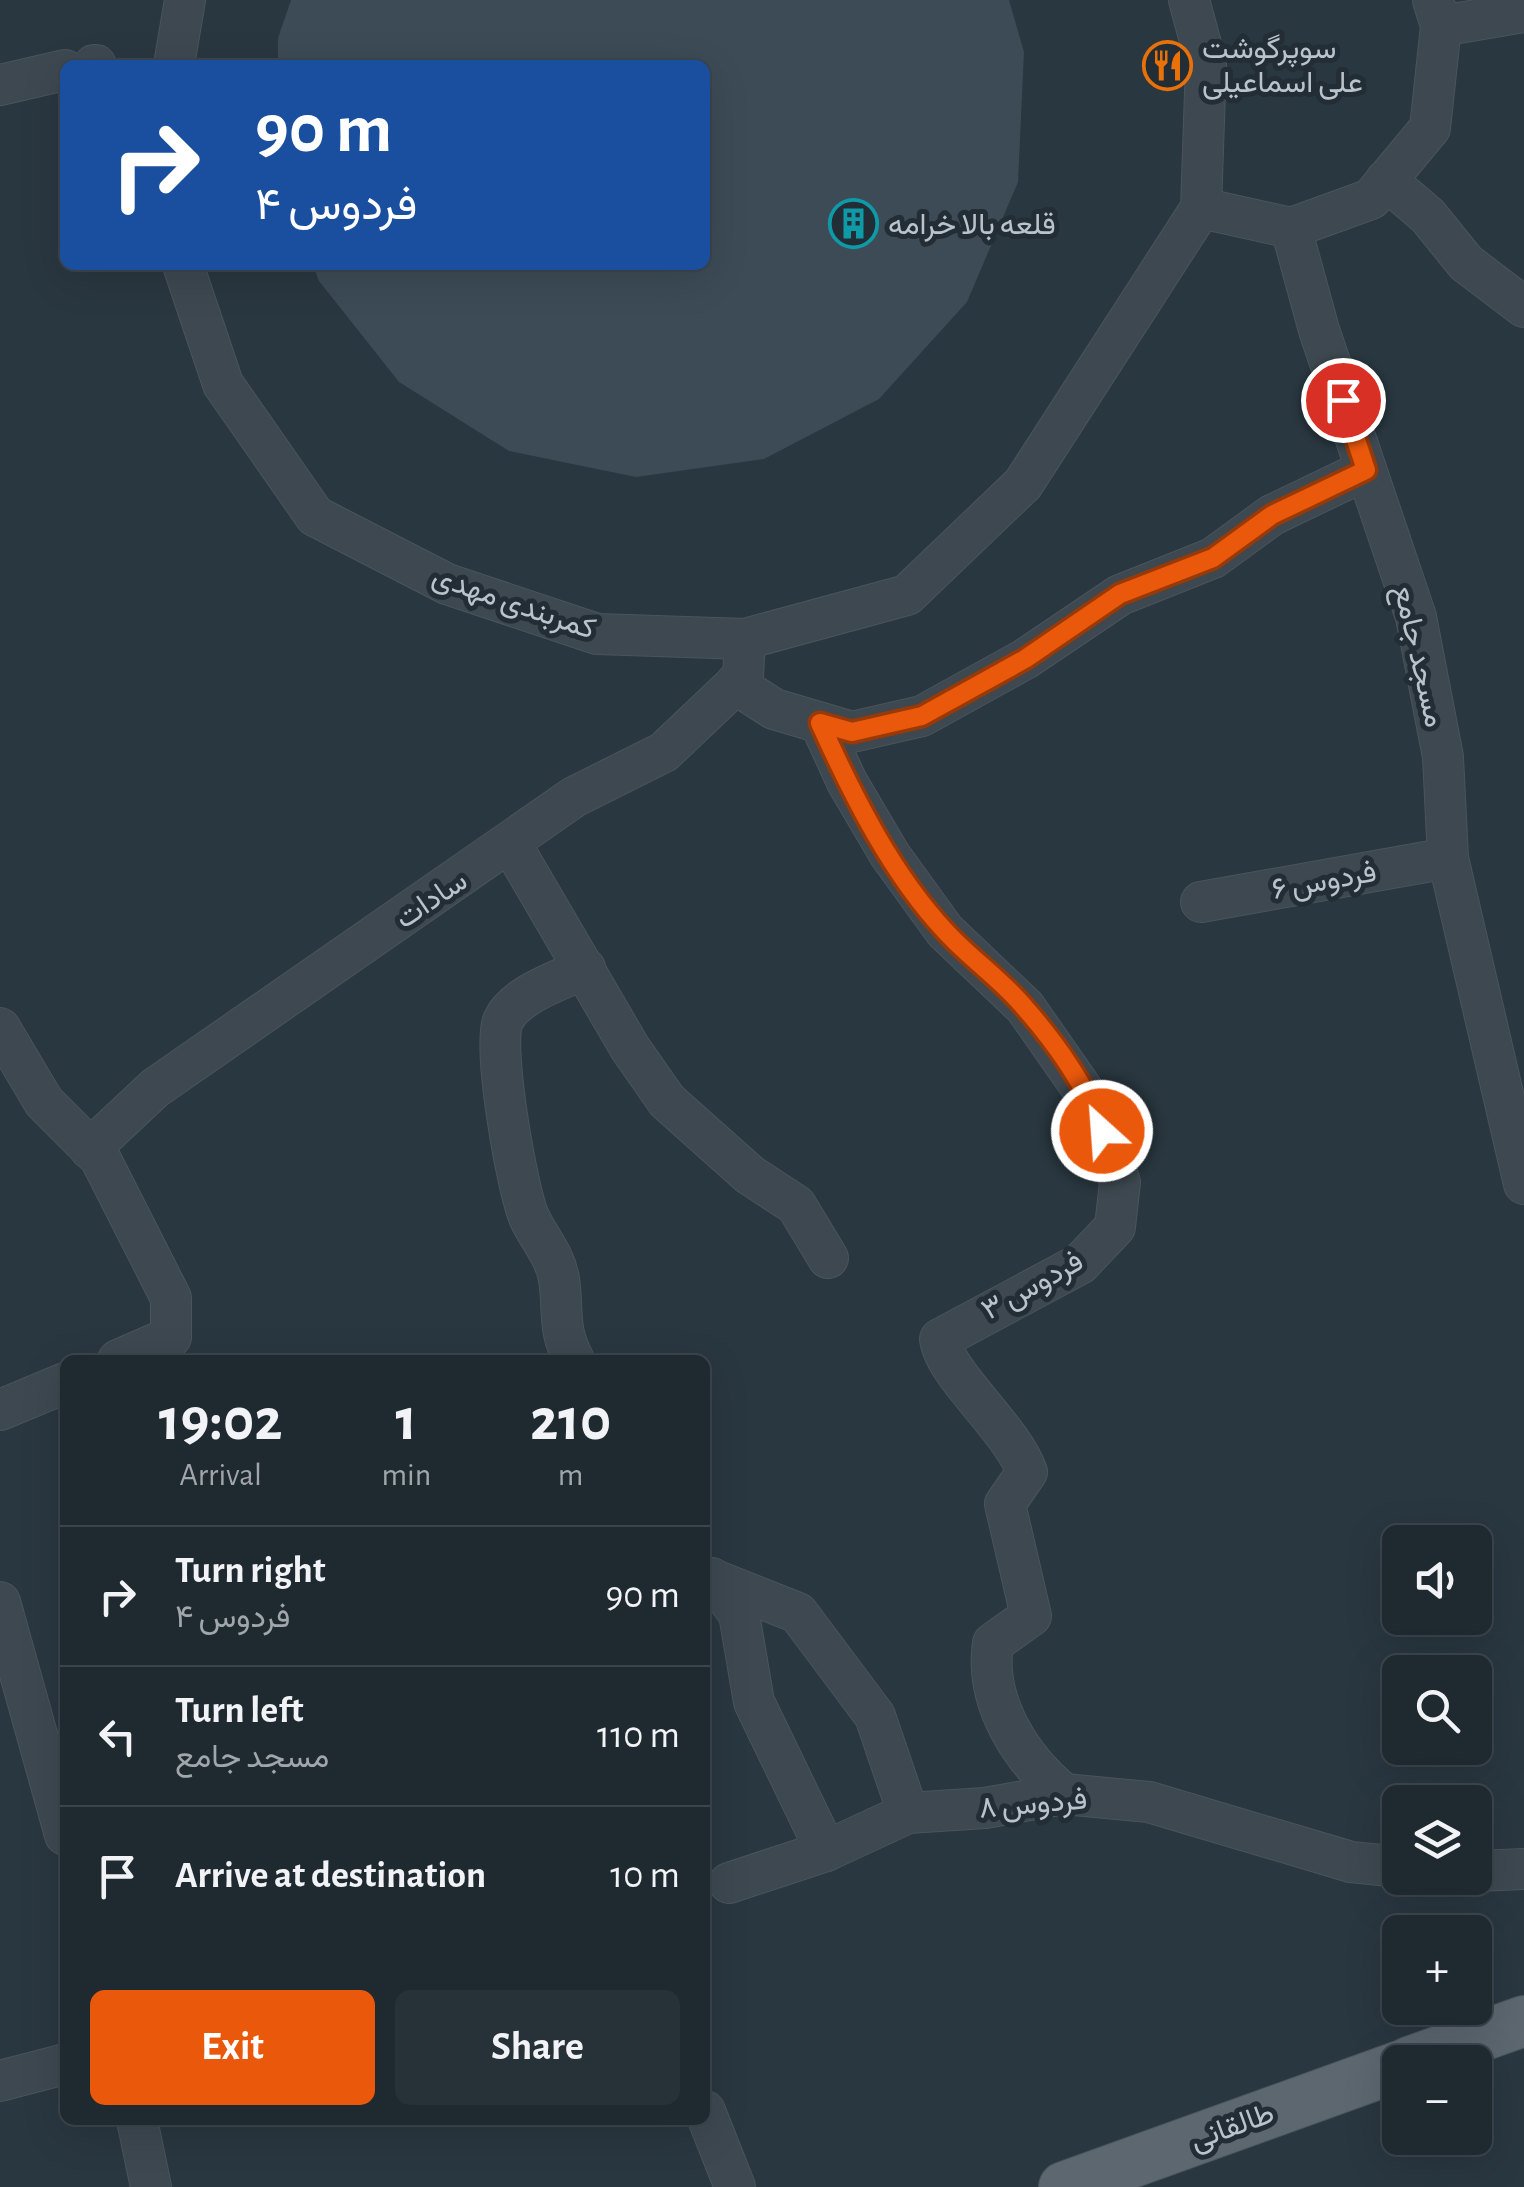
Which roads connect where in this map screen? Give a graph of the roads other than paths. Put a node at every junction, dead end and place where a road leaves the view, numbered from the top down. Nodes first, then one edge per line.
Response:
1 (185, 0) edge
2 (1190, 0) edge
3 (1524, 12) edge
4 (1437, 13) edge
5 (175, 60) edge
6 (60, 71) edge
7 (0, 86) edge
8 (1386, 180) junction
9 (1201, 208) junction
10 (1291, 228) junction
11 (185, 270) edge
12 (1524, 307) edge
13 (1366, 470) junction
14 (744, 639) junction
15 (736, 684) junction
16 (820, 723) junction
17 (512, 844) junction
18 (1448, 858) junction
19 (1201, 902) dead end
20 (586, 968) junction
21 (0, 1028) edge
22 (90, 1149) junction
23 (1524, 1184) edge
24 (828, 1258) dead end
25 (130, 1355) edge
26 (571, 1355) edge
27 (60, 1385) edge
28 (0, 1410) edge
29 (710, 1572) edge
30 (710, 1573) edge
31 (0, 1602) edge
32 (1064, 1794) junction
33 (908, 1813) junction
34 (60, 1816) edge
35 (826, 1850) junction
36 (1382, 1865) edge
37 (1524, 1869) edge
38 (1492, 1870) edge
39 (729, 1882) dead end
40 (1524, 2021) edge
41 (1457, 2045) edge
42 (60, 2065) edge
43 (1382, 2072) edge
44 (0, 2081) edge
45 (710, 2124) edge
46 (138, 2125) edge
47 (151, 2187) edge
48 (735, 2187) edge
49 (1064, 2187) edge

1 - 5 street
2 - 9 street
3 - 4 street
4 - 8 street
6 - 7 street
8 - 10 street
8 - 12 street
9 - 10 street
9 - 14 street, کمربندی مهدی
10 - 13 street, مسجد جامع
11 - 14 street, کمربندی مهدی
13 - 16 street
13 - 18 street, مسجد جامع
14 - 15 street
15 - 16 street
15 - 17 street, سادات
16 - 32 street, فردوس ۳
17 - 20 street
17 - 22 street, سادات
18 - 19 street, فردوس ۶
18 - 23 street, مسجد جامع
20 - 24 street
20 - 26 street
21 - 22 street
22 - 25 street
27 - 28 street
29 - 33 street
30 - 35 street
31 - 34 street
32 - 33 street, فردوس ۸
32 - 36 street, فردوس ۸
33 - 35 street, فردوس ۸
35 - 39 street, فردوس ۸
37 - 38 street
40 - 41 main road
42 - 44 street
43 - 49 main road, طالقانی
45 - 48 street
46 - 47 street

